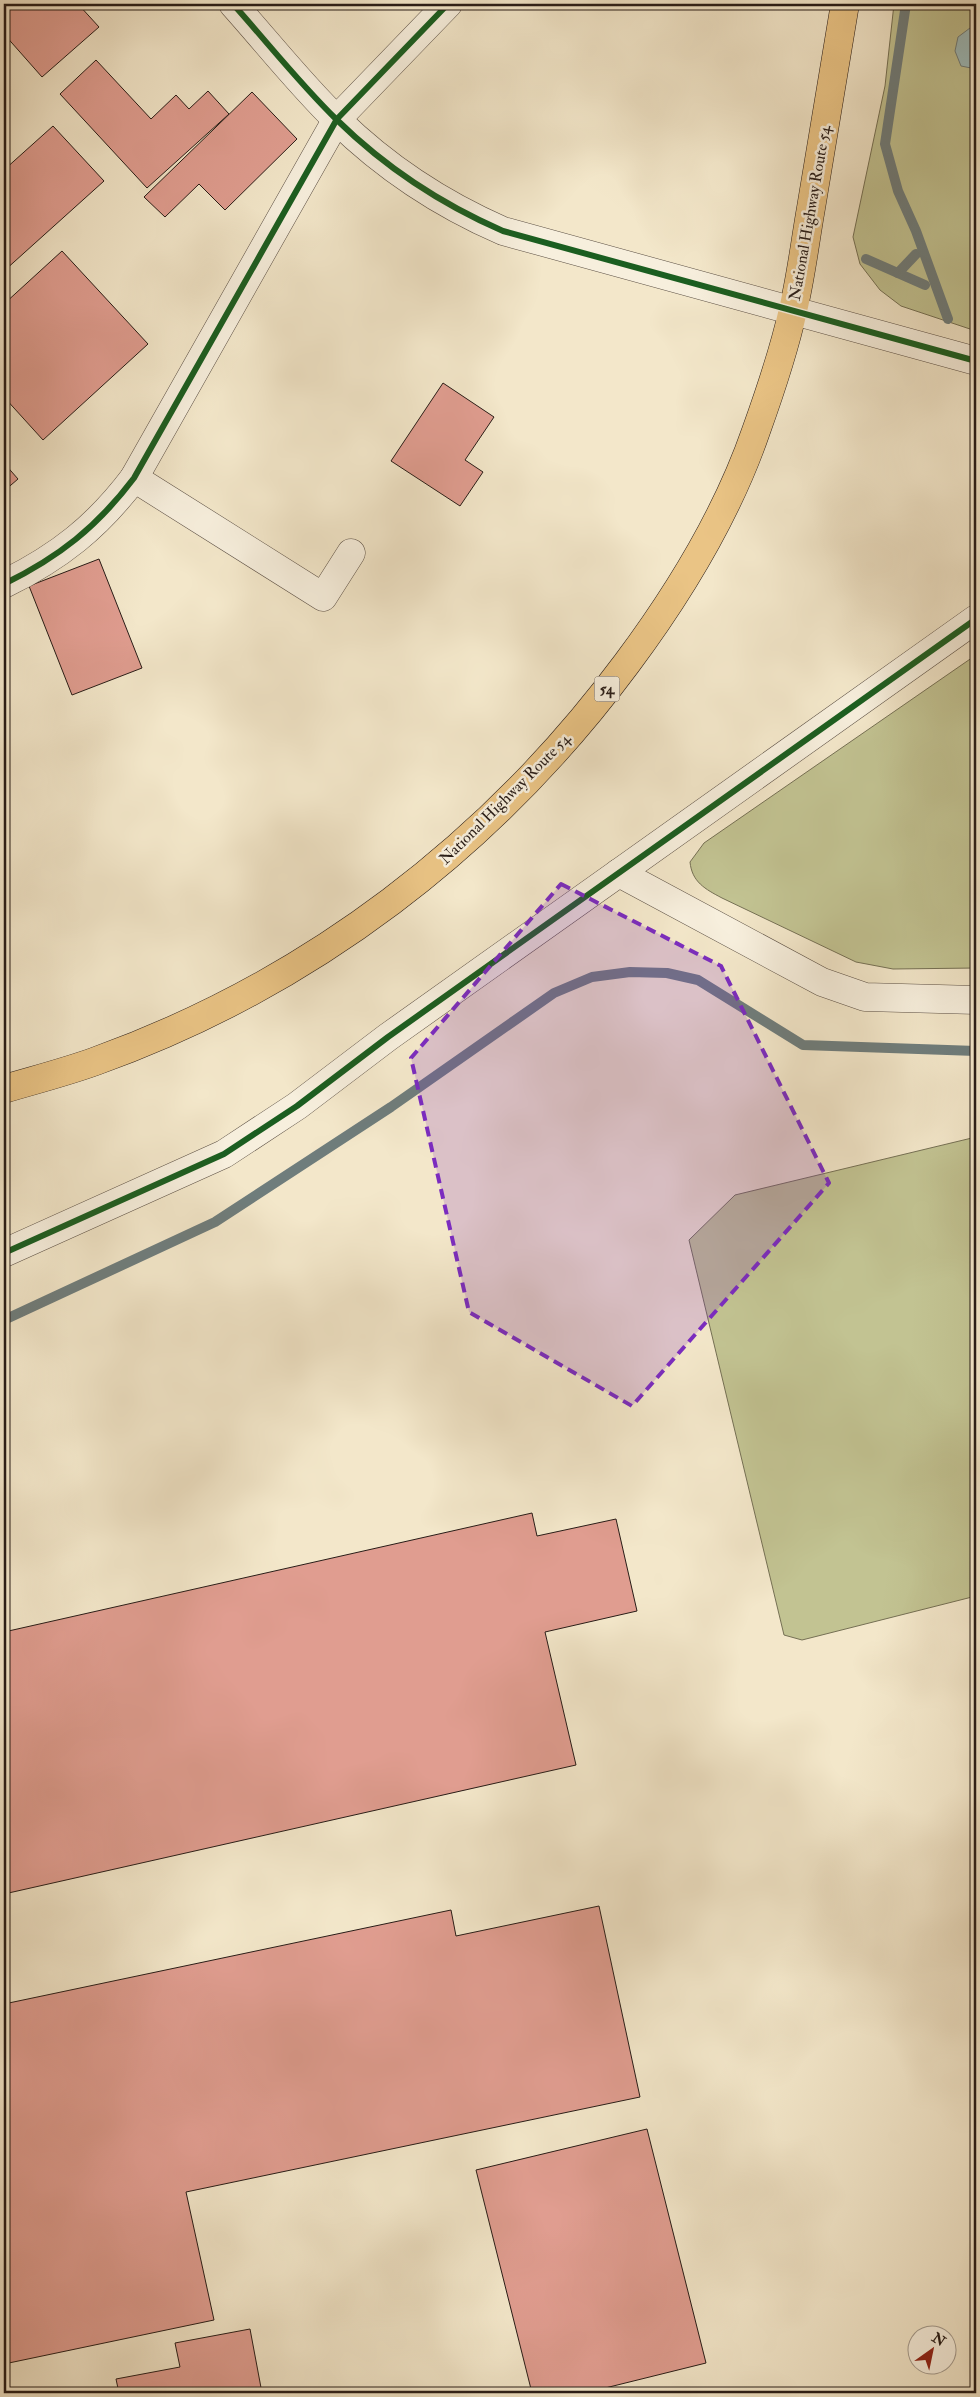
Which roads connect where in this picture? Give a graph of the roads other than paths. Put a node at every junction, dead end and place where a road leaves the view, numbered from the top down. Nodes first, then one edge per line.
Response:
1 (232, 4) edge
2 (448, 4) edge
3 (845, 4) edge
4 (336, 119) junction
5 (793, 312) junction
6 (976, 361) edge
7 (134, 478) junction
8 (352, 554) dead end
9 (4, 584) edge
10 (976, 620) edge
11 (619, 873) junction
12 (976, 1000) edge
13 (4, 1090) edge
14 (4, 1253) edge

1 - 4 street
2 - 4 street
3 - 5 highway, National Highway Route 54 / 54
4 - 5 street
4 - 7 street
5 - 6 street
5 - 13 highway, National Highway Route 54 / 54
7 - 8 street
7 - 9 street
10 - 11 street
11 - 12 street
11 - 14 street

